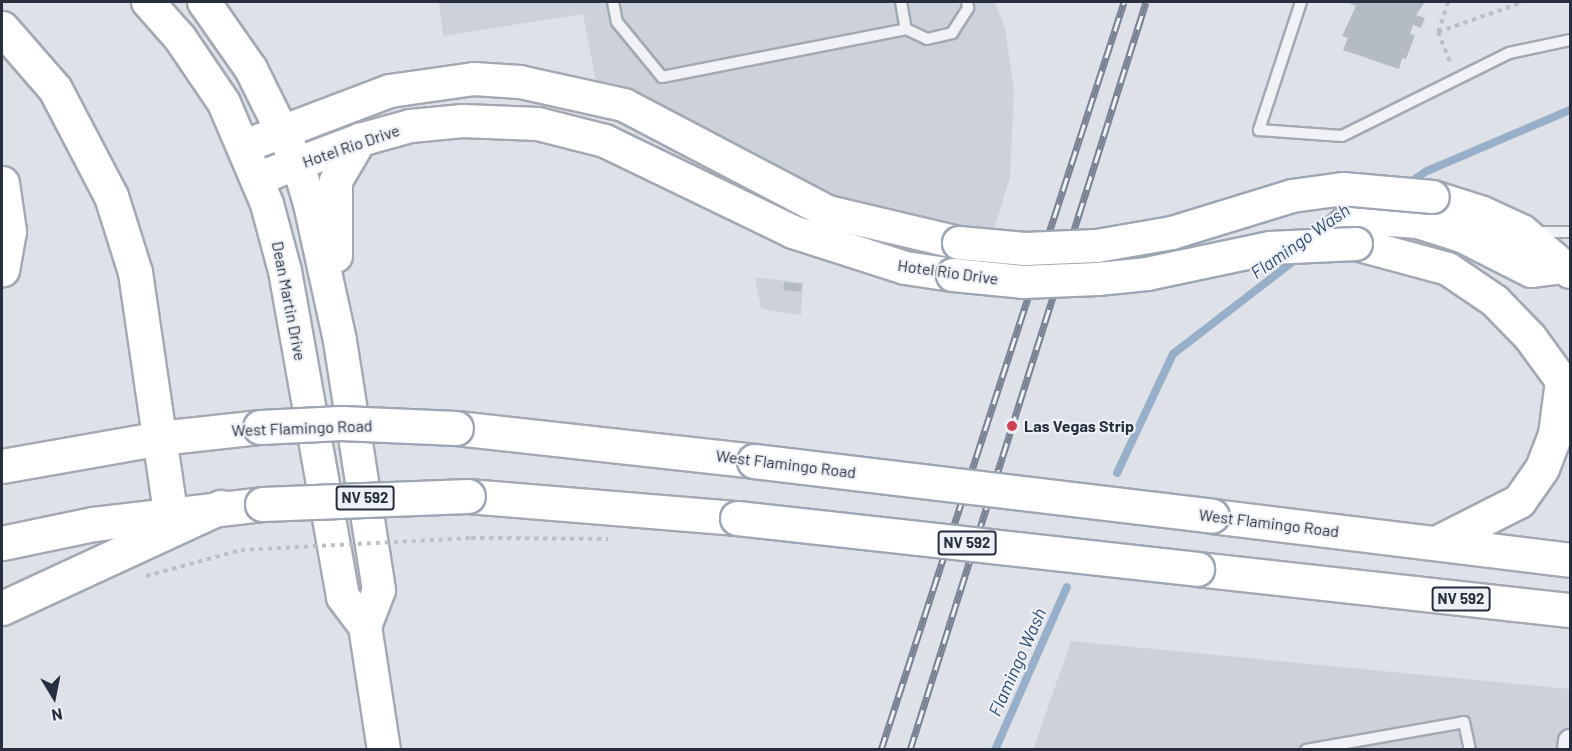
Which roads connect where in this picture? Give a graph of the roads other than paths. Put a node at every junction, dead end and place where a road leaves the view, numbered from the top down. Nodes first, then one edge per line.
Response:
1 (148, 2) edge
2 (204, 2) edge
3 (614, 2) edge
4 (901, 2) edge
5 (967, 2) edge
6 (1301, 2) edge
7 (2, 28) edge
8 (906, 29) junction
9 (1570, 40) edge
10 (282, 130) junction
11 (360, 140) junction
12 (245, 146) junction
13 (298, 164) junction
14 (259, 178) junction
15 (2, 183) edge
16 (1324, 244) junction
17 (1566, 259) edge
18 (2, 269) edge
19 (340, 341) junction
20 (1566, 392) edge
21 (160, 438) junction
22 (2, 466) edge
23 (221, 507) junction
24 (170, 513) junction
25 (2, 543) edge
26 (1436, 543) junction
27 (1570, 560) edge
28 (2, 608) edge
29 (1570, 610) edge
30 (365, 626) junction
31 (1570, 741) edge
32 (384, 750) edge
33 (1306, 750) edge
34 (1470, 750) edge
35 (1569, 750) edge

1 - 12 main road, Dean Martin Drive
2 - 10 main road, Dean Martin Drive
3 - 8 lane
4 - 8 lane
5 - 8 lane
6 - 9 lane
7 - 21 main road
10 - 12 main road, Hotel Rio Drive
10 - 13 main road, Dean Martin Drive
10 - 17 main road, Hotel Rio Drive, bridge
11 - 13 main road, Hotel Rio Drive
11 - 16 main road, Hotel Rio Drive, bridge
11 - 19 main road
12 - 14 main road, Dean Martin Drive
13 - 14 main road, Hotel Rio Drive
13 - 19 main road, Dean Martin Drive
14 - 30 main road, Dean Martin Drive
15 - 18 main road
16 - 17 main road
16 - 20 main road, Hotel Rio Drive, bridge
19 - 30 main road, Dean Martin Drive
20 - 26 main road
21 - 22 main road, West Flamingo Road
21 - 24 main road
21 - 26 main road, West Flamingo Road, bridge
23 - 24 main road, NV 592
23 - 28 main road
23 - 29 main road, NV 592, bridge
24 - 25 main road, NV 592
26 - 27 main road, West Flamingo Road
30 - 32 main road, Dean Martin Drive
31 - 35 street
33 - 34 lane

